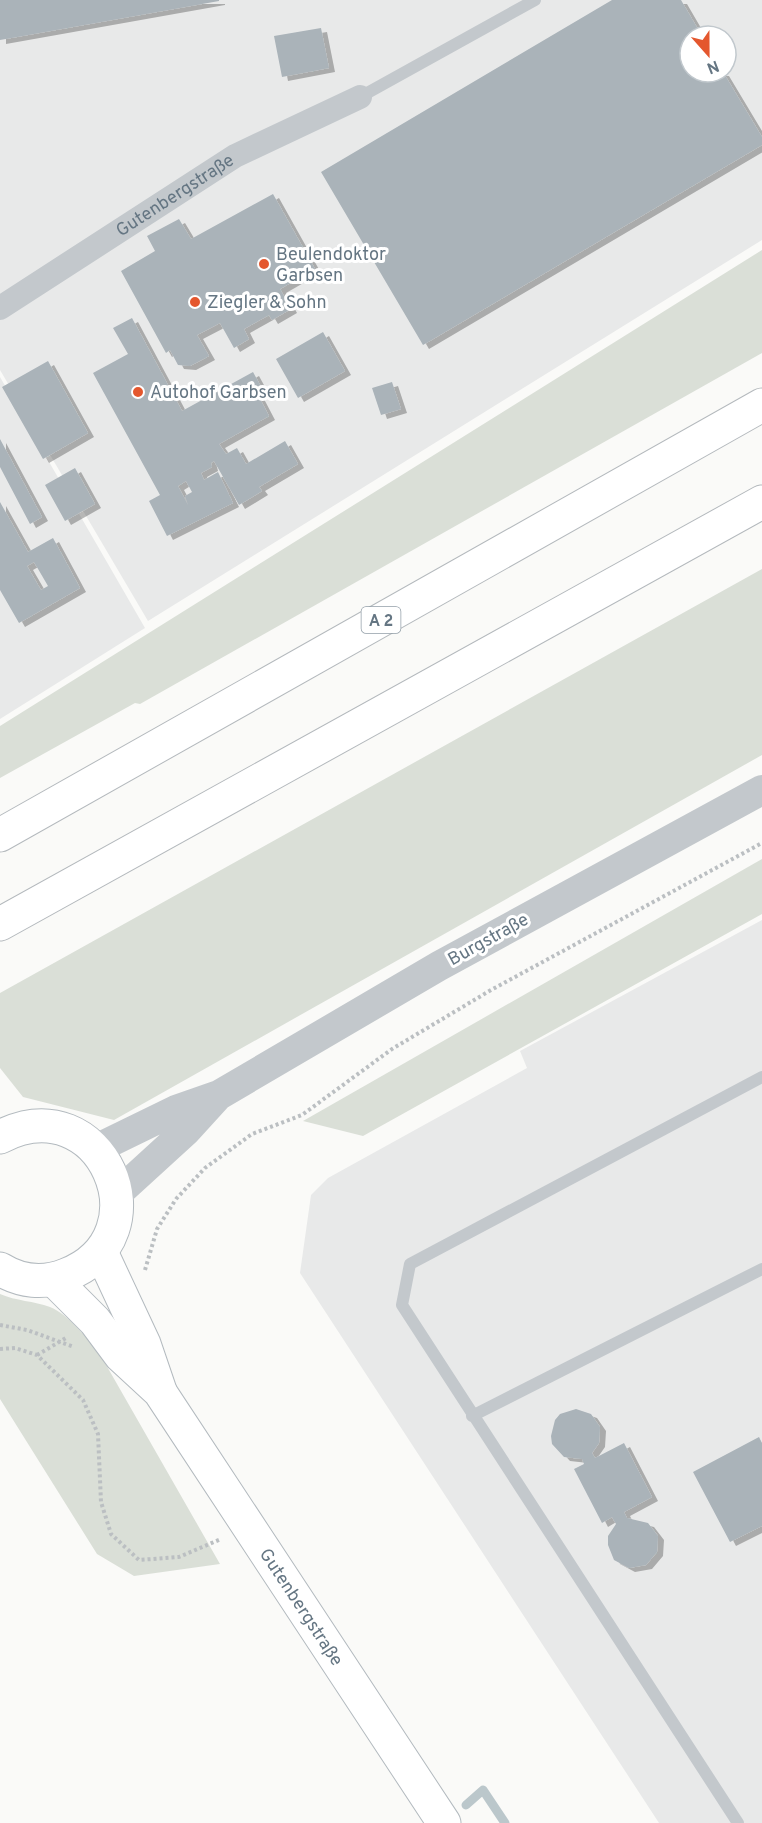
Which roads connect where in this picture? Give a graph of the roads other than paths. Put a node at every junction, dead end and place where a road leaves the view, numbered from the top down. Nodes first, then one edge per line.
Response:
1 (535, 0) edge
2 (360, 98) joint
3 (0, 308) edge
4 (762, 405) edge
5 (762, 502) edge
6 (762, 790) edge
7 (0, 835) edge
8 (0, 924) edge
9 (762, 1077) edge
10 (219, 1095) junction
11 (5, 1125) edge
12 (96, 1149) junction
13 (117, 1194) junction
14 (100, 1252) junction
15 (0, 1269) edge
16 (762, 1269) edge
17 (54, 1280) junction
18 (160, 1392) junction
19 (472, 1416) junction
20 (444, 1823) edge
21 (738, 1823) edge

1 - 2 lane
2 - 3 street, Gutenbergstraße
4 - 7 main road, A 2
5 - 8 main road
6 - 10 street, Burgstraße
9 - 19 lane
10 - 12 street, Burgstraße
10 - 13 street, Burgstraße
11 - 12 main road
12 - 13 main road
13 - 14 main road
14 - 17 main road
14 - 18 main road, Gutenbergstraße
15 - 17 main road
16 - 19 lane
17 - 18 main road, Gutenbergstraße
18 - 20 main road, Gutenbergstraße
19 - 21 lane

